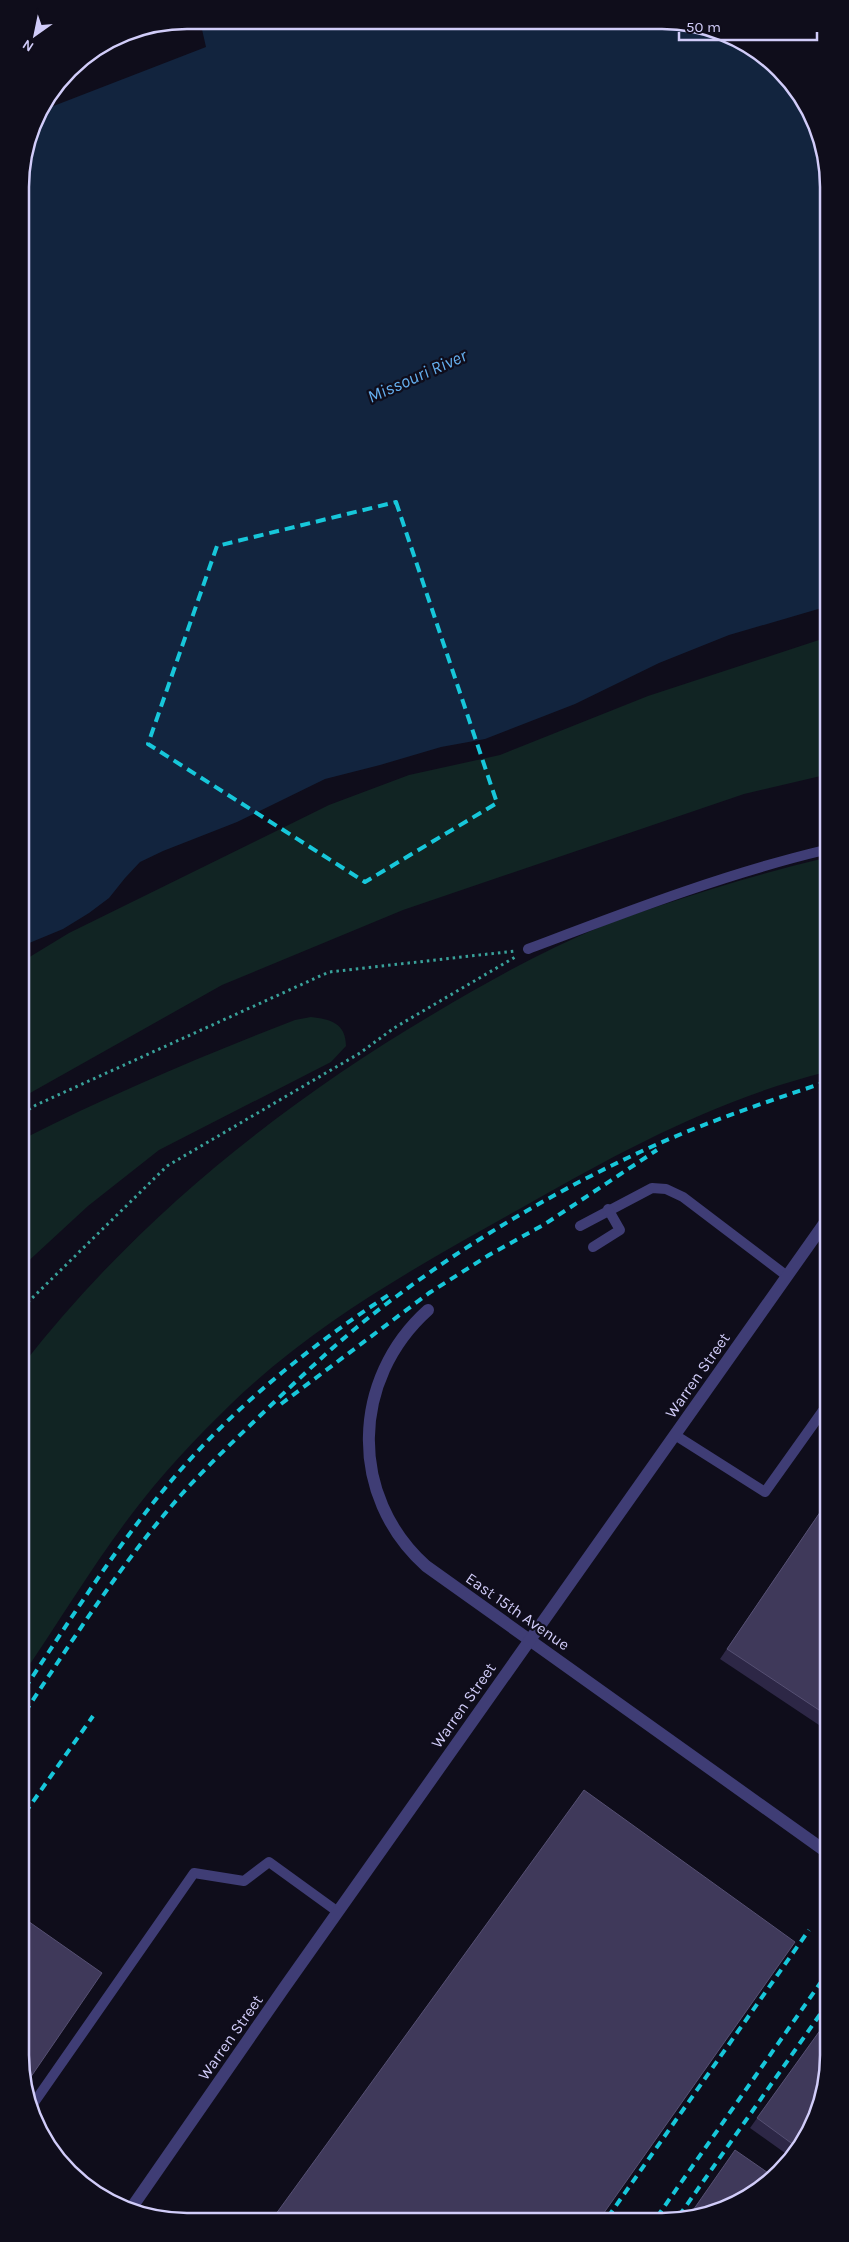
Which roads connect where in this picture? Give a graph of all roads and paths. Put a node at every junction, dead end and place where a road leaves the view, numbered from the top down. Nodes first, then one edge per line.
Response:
1 (820, 851) edge
2 (528, 949) junction
3 (29, 1109) edge
4 (608, 1209) junction
5 (580, 1226) dead end
6 (820, 1229) edge
7 (593, 1247) dead end
8 (787, 1276) junction
9 (29, 1302) edge
10 (428, 1310) dead end
11 (820, 1415) edge
12 (674, 1435) junction
13 (530, 1640) junction
14 (820, 1846) edge
15 (338, 1912) junction
16 (36, 2100) edge
17 (134, 2204) edge

1 - 2 lane
2 - 3 path
2 - 9 path
4 - 5 lane
4 - 7 lane
4 - 8 lane
6 - 8 street, Warren Street
8 - 12 street, Warren Street
10 - 13 street, East 15th Avenue
11 - 12 lane
12 - 13 street, Warren Street
13 - 14 street, East 15th Avenue
13 - 15 street, Warren Street
15 - 16 lane
15 - 17 street, Warren Street

